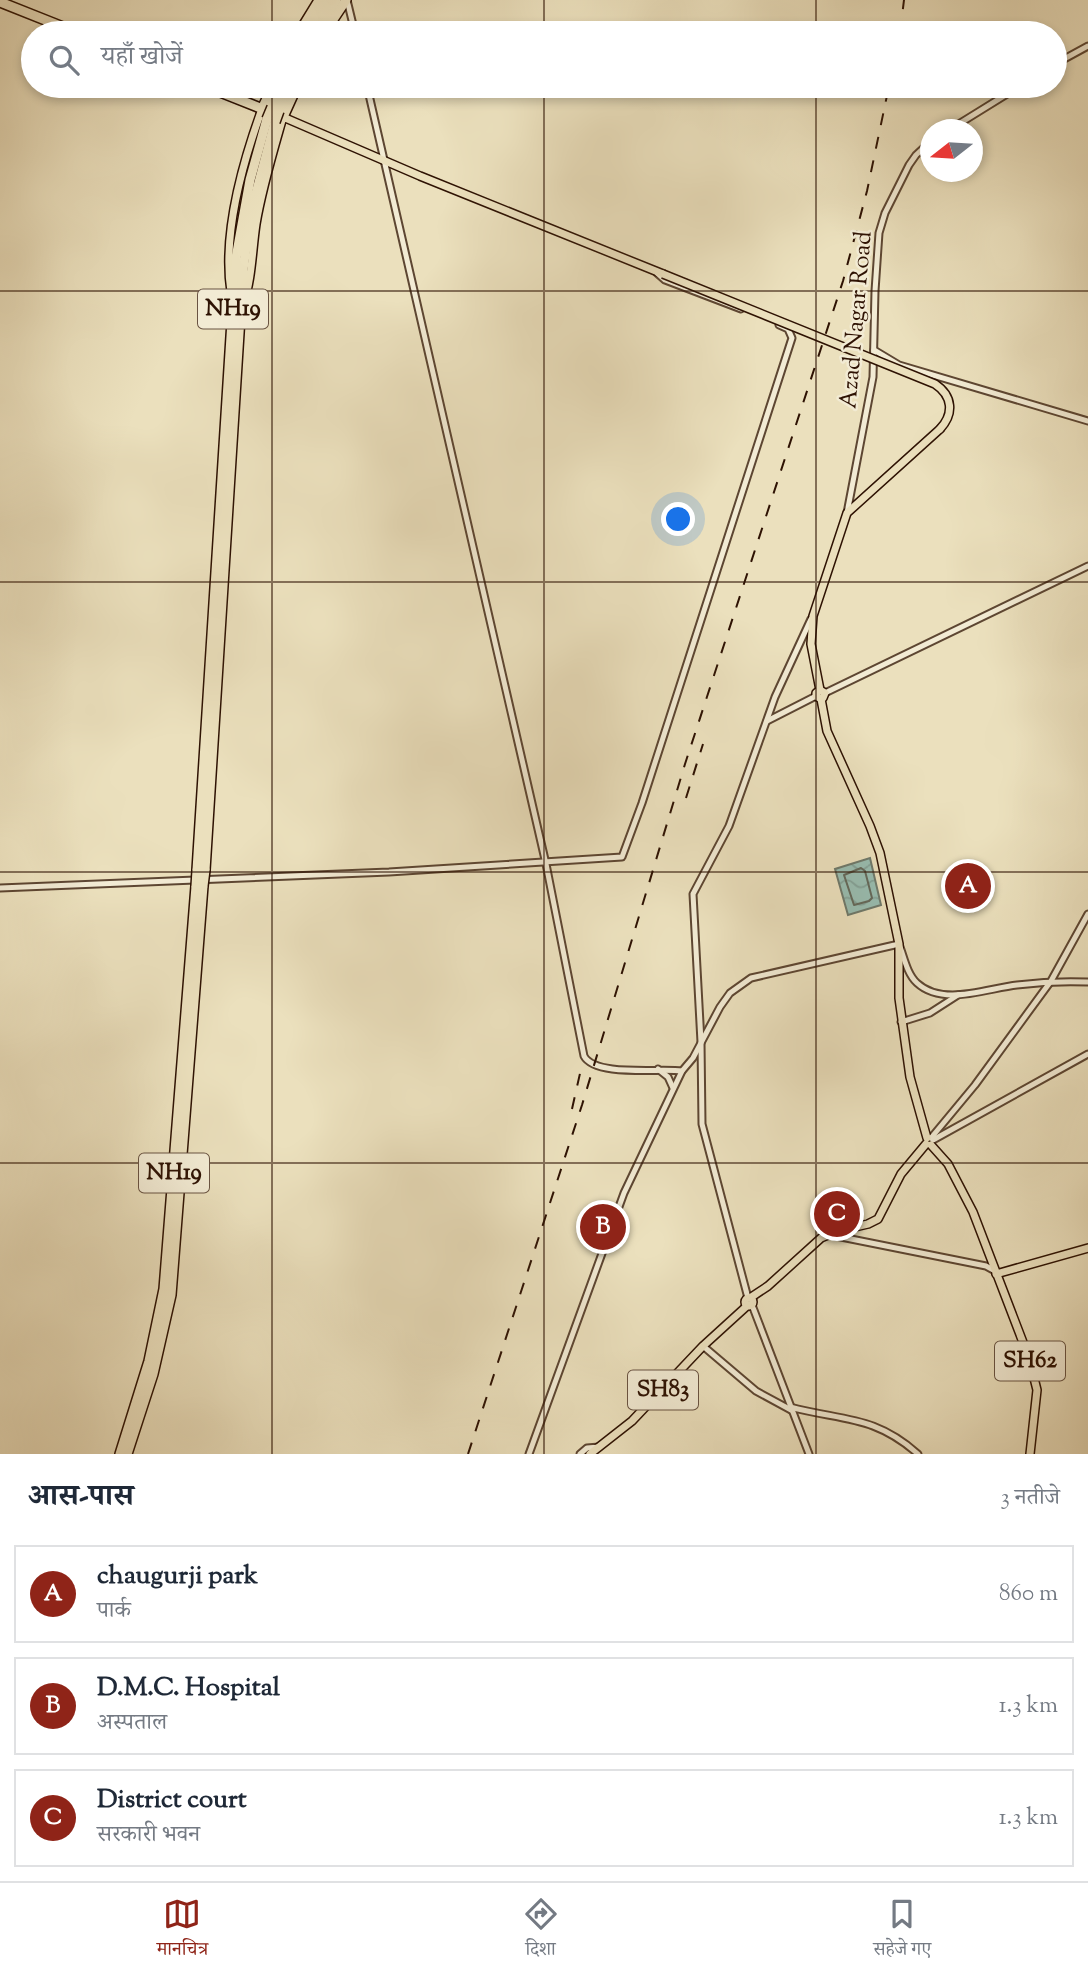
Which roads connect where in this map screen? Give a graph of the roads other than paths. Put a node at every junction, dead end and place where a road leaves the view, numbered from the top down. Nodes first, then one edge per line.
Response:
1 (320, 0) edge
2 (327, 0) edge
3 (336, 0) edge
4 (346, 0) edge
5 (0, 2) edge
6 (48, 21) edge
7 (307, 21) edge
8 (314, 21) edge
9 (323, 21) edge
10 (332, 21) edge
11 (352, 21) edge
12 (1088, 46) edge
13 (1067, 57) edge
14 (234, 98) edge
15 (273, 98) edge
16 (278, 98) edge
17 (282, 98) edge
18 (287, 98) edge
19 (370, 98) edge
20 (1001, 98) edge
21 (273, 114) junction
22 (967, 119) edge
23 (920, 151) edge
24 (383, 159) junction
25 (655, 271) junction
26 (874, 350) junction
27 (1088, 421) edge
28 (224, 502) junction
29 (848, 513) junction
30 (1088, 566) edge
31 (813, 616) junction
32 (820, 694) junction
33 (767, 721) junction
34 (546, 863) junction
35 (200, 886) junction
36 (0, 888) edge
37 (1088, 914) edge
38 (899, 944) junction
39 (1051, 981) junction
40 (1088, 982) edge
41 (960, 994) junction
42 (901, 1022) junction
43 (701, 1042) junction
44 (1088, 1054) edge
45 (658, 1069) junction
46 (682, 1071) junction
47 (674, 1089) junction
48 (929, 1141) junction
49 (828, 1234) junction
50 (1088, 1248) edge
51 (995, 1272) junction
52 (749, 1302) junction
53 (703, 1346) junction
54 (791, 1409) junction
55 (599, 1447) junction
56 (120, 1454) edge
57 (127, 1454) edge
58 (529, 1454) edge
59 (580, 1454) edge
60 (590, 1454) edge
61 (809, 1454) edge
62 (918, 1454) edge
63 (1030, 1454) edge

1 - 7 highway
2 - 8 highway
3 - 9 highway
4 - 10 highway
4 - 11 street
5 - 6 highway
12 - 13 street
14 - 21 highway
15 - 21 highway
16 - 21 highway, NH19
17 - 21 highway, NH19
18 - 21 highway
19 - 24 street
20 - 22 street
21 - 24 main road
21 - 28 highway, NH19
21 - 28 highway, NH19
23 - 26 street, Azad Nagar Road
24 - 25 main road
24 - 34 street
25 - 29 main road, bridge
25 - 34 street
26 - 27 street
26 - 29 street, Azad Nagar Road
28 - 35 highway, NH19, bridge
29 - 31 main road
30 - 32 street
31 - 32 main road
31 - 33 street
32 - 33 street
32 - 38 main road
33 - 43 street
34 - 36 street
34 - 45 street
35 - 56 highway, NH19
35 - 57 highway, NH19
37 - 39 street
38 - 41 street
38 - 42 main road
38 - 43 street
39 - 40 street
39 - 41 street
39 - 48 street
41 - 42 street
42 - 48 main road
43 - 46 street
43 - 52 street
44 - 48 street
45 - 46 street
45 - 47 street
46 - 47 street
47 - 58 street
48 - 49 main road, SH83
48 - 51 main road, SH62
49 - 51 street
49 - 52 main road, SH83
50 - 51 main road
51 - 63 main road, SH62
52 - 53 main road, SH83
52 - 54 street
53 - 54 street
53 - 55 main road, SH83
54 - 61 street
54 - 62 street
55 - 59 street
55 - 60 main road, SH83

